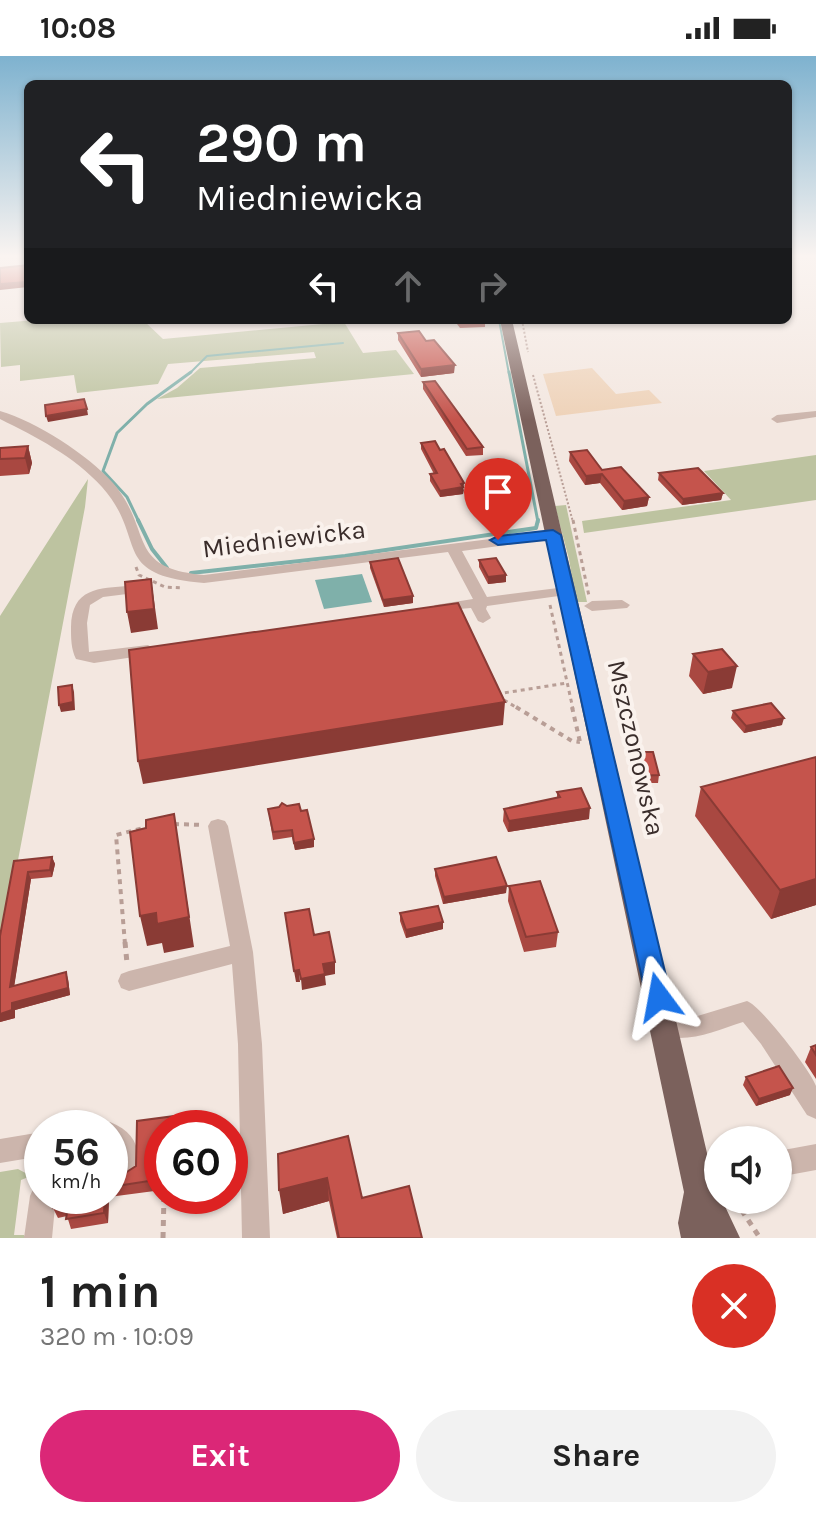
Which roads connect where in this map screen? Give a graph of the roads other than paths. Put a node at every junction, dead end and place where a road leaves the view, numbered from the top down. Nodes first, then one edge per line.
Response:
1 (507, 324) edge
2 (0, 414) edge
3 (816, 414) edge
4 (777, 419) dead end
5 (553, 535) junction
6 (452, 546) junction
7 (130, 590) edge
8 (558, 596) junction
9 (622, 605) dead end
10 (592, 606) road end
11 (482, 610) junction
12 (420, 611) edge
13 (171, 647) edge
14 (218, 826) road end
15 (242, 952) junction
16 (129, 981) road end
17 (665, 1027) junction
18 (816, 1107) edge
19 (24, 1147) edge
20 (0, 1151) edge
21 (816, 1157) edge
22 (792, 1161) edge
23 (704, 1175) edge
24 (41, 1214) edge
25 (716, 1214) edge
26 (38, 1238) edge
27 (256, 1238) edge
28 (698, 1238) edge
29 (723, 1238) edge

1 - 5 main road, Mszczonowska
2 - 6 street, Miedniewicka
3 - 4 street
5 - 6 street, Miedniewicka
5 - 8 main road, Mszczonowska
6 - 11 street
7 - 13 street
8 - 11 street
8 - 17 main road, Mszczonowska
9 - 10 street
11 - 12 street
14 - 15 street
15 - 16 street
15 - 27 street
17 - 18 street
17 - 23 main road, Mszczonowska
19 - 20 street
21 - 22 street
23 - 28 main road, Mszczonowska
24 - 26 street
25 - 29 main road, Mszczonowska

